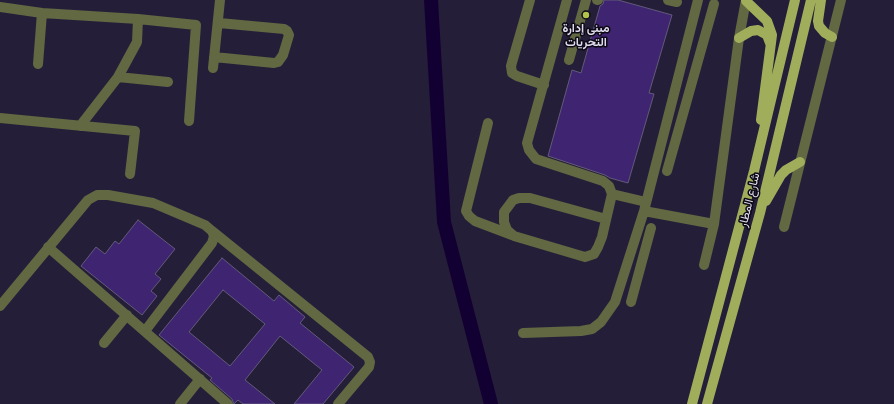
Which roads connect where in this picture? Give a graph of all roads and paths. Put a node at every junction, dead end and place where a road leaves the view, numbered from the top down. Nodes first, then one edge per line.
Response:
1 (220, 0) edge
2 (530, 0) edge
3 (567, 0) edge
4 (586, 0) edge
5 (698, 0) edge
6 (795, 0) edge
7 (810, 0) edge
8 (821, 0) edge
9 (841, 0) edge
10 (746, 1) edge
11 (714, 4) dead end
12 (0, 7) edge
13 (42, 13) junction
14 (138, 19) junction
15 (219, 24) junction
16 (689, 36) junction
17 (832, 37) junction
18 (739, 38) junction
19 (704, 41) junction
20 (770, 43) junction
21 (214, 57) junction
22 (569, 60) dead end
23 (38, 64) dead end
24 (213, 68) dead end
25 (118, 77) junction
26 (168, 82) dead end
27 (544, 85) junction
28 (670, 106) junction
29 (684, 110) junction
30 (0, 118) edge
31 (189, 121) dead end
32 (488, 123) dead end
33 (80, 126) junction
34 (800, 162) junction
35 (667, 171) dead end
36 (754, 171) junction
37 (130, 174) dead end
38 (612, 194) junction
39 (645, 206) junction
40 (760, 213) junction
41 (606, 219) junction
42 (714, 224) junction
43 (784, 227) dead end
44 (651, 228) dead end
45 (212, 231) junction
46 (514, 236) junction
47 (48, 247) junction
48 (628, 261) junction
49 (641, 264) junction
50 (704, 265) dead end
51 (631, 302) dead end
52 (0, 306) edge
53 (126, 315) junction
54 (145, 331) junction
55 (523, 333) dead end
56 (104, 343) dead end
57 (200, 379) junction
58 (180, 404) edge
59 (228, 404) edge
60 (338, 404) edge
61 (692, 404) edge
62 (707, 404) edge

1 - 15 street
2 - 27 street
3 - 27 street
4 - 22 street
5 - 16 street
6 - 36 main road, شارع المطار
7 - 40 main road, شارع المطار
8 - 17 main road
9 - 17 street
10 - 18 street
10 - 20 main road
11 - 19 street
12 - 13 street
13 - 14 street
13 - 23 street
14 - 25 street
14 - 31 street
15 - 21 street
15 - 21 street
16 - 19 street
16 - 28 street
17 - 34 street
18 - 20 main road
18 - 42 street
19 - 29 street
20 - 36 main road
21 - 24 street
25 - 26 street
25 - 33 street
27 - 38 street
28 - 29 street
28 - 39 street
29 - 35 street
30 - 33 street
32 - 46 street
33 - 37 street
34 - 40 main road
34 - 43 street
36 - 61 main road, شارع المطار
38 - 39 street
38 - 41 street
39 - 42 street
39 - 48 street
40 - 62 main road, شارع المطار
41 - 46 street
41 - 46 street
42 - 50 street
44 - 49 street
45 - 47 street
45 - 54 street
45 - 60 street
47 - 52 street
47 - 53 street
48 - 49 street
48 - 55 street
49 - 51 street
53 - 54 street
53 - 56 street
54 - 57 street
57 - 58 street
57 - 59 street

